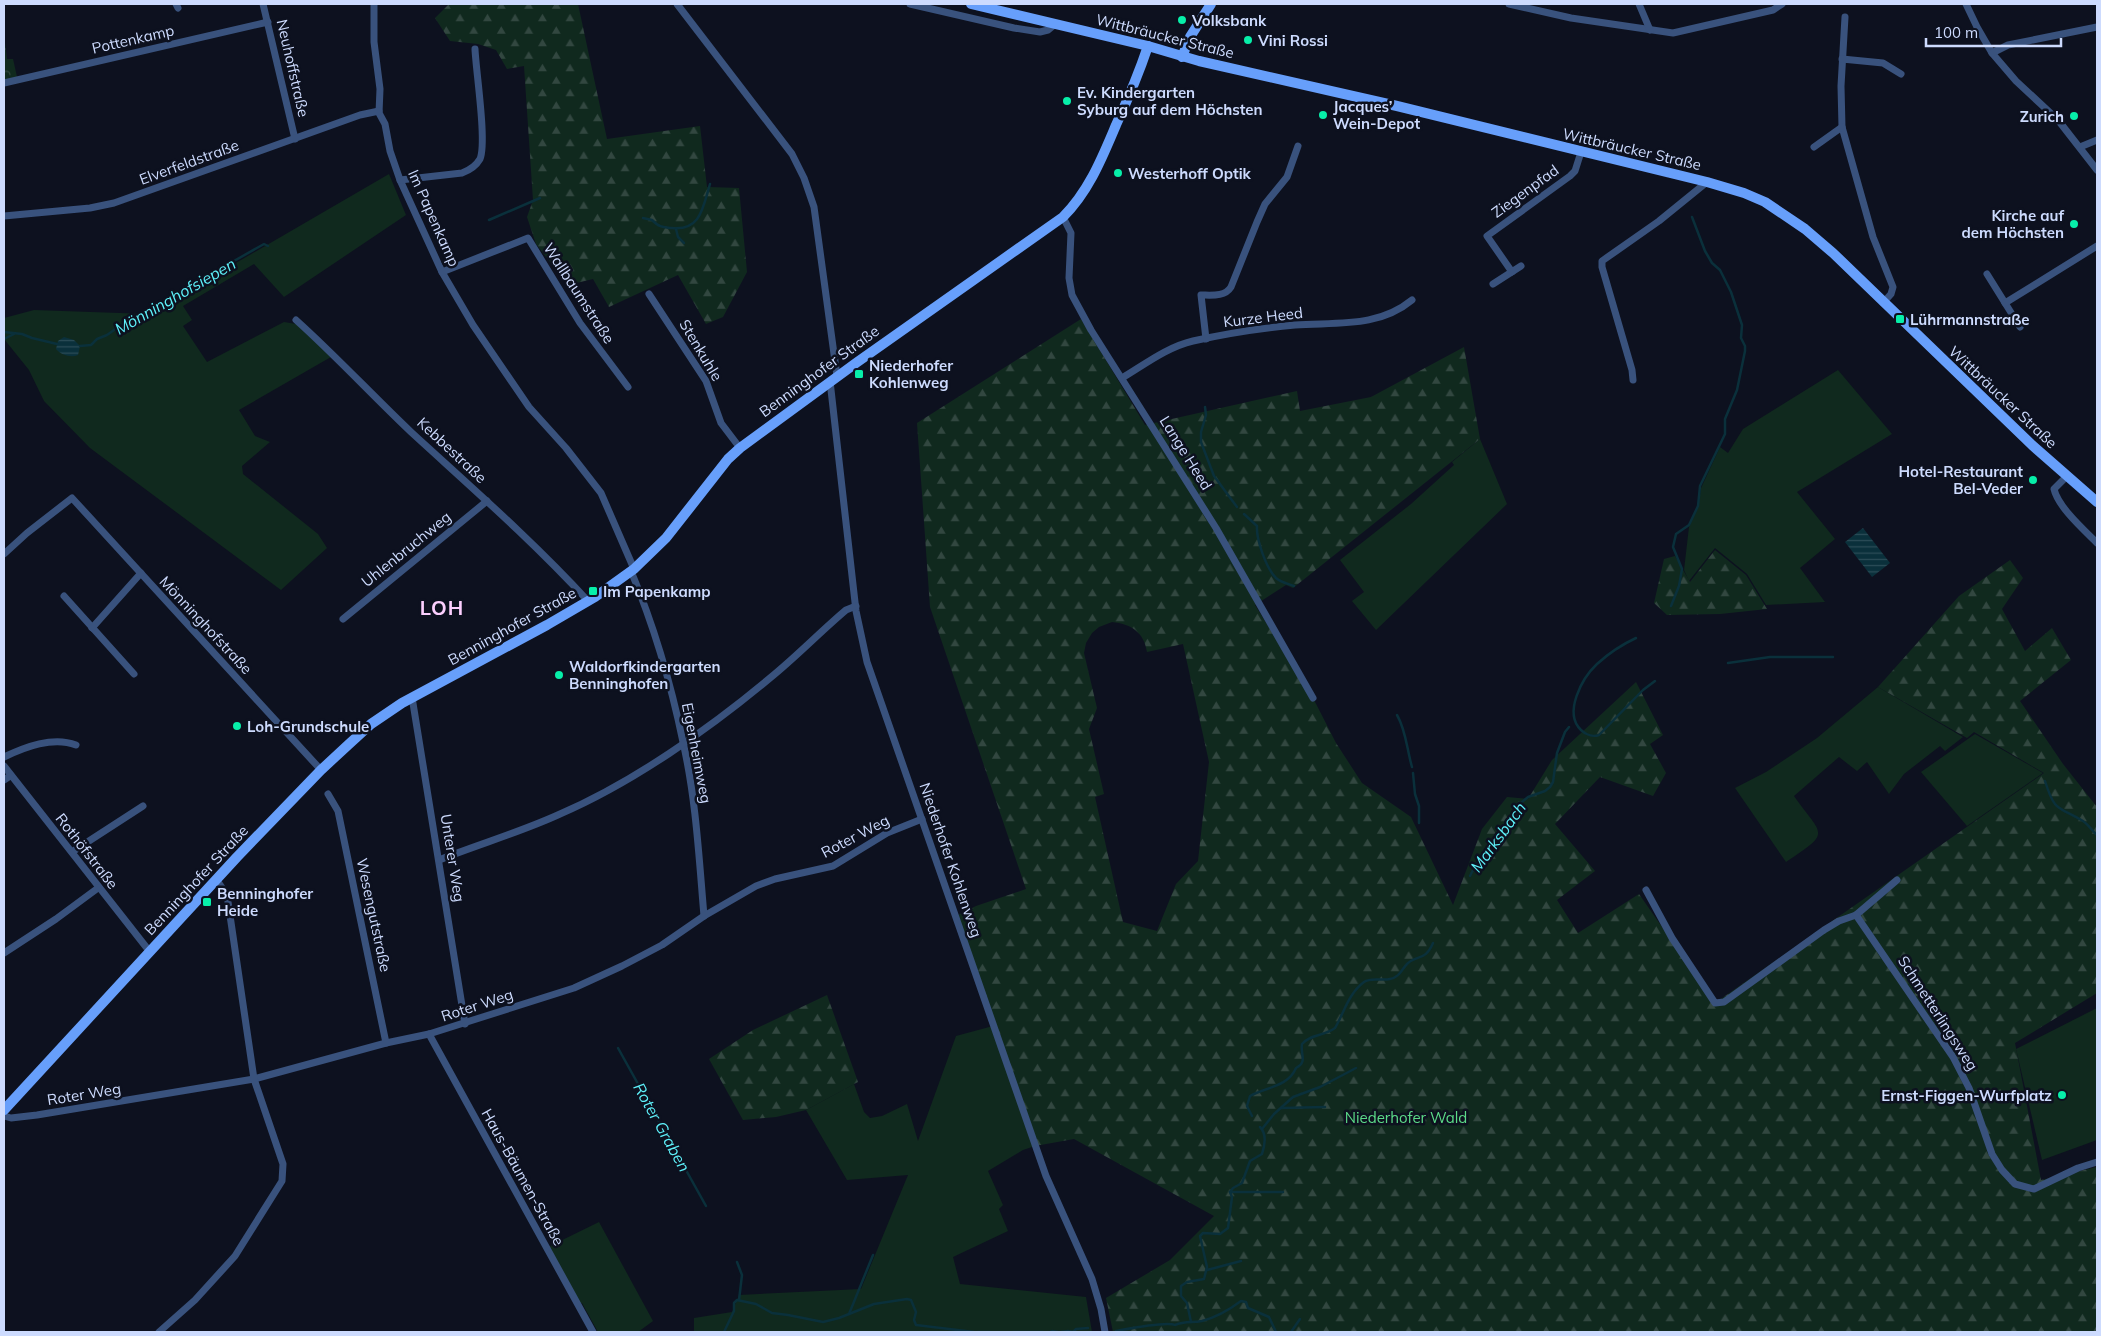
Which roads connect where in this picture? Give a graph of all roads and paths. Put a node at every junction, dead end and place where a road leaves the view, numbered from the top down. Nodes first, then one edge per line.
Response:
1 (263, 4) edge
2 (374, 4) edge
3 (677, 4) edge
4 (910, 4) edge
5 (971, 4) edge
6 (1211, 4) edge
7 (1509, 4) edge
8 (1639, 4) edge
9 (1782, 4) edge
10 (1966, 4) edge
11 (1846, 17) dead end
12 (268, 22) junction
13 (1054, 25) junction
14 (2097, 27) edge
15 (1650, 30) junction
16 (1148, 46) junction
17 (475, 49) dead end
18 (1992, 53) junction
19 (1182, 57) junction
20 (1842, 59) junction
21 (1901, 74) dead end
22 (4, 83) edge
23 (379, 111) junction
24 (1842, 127) junction
25 (296, 139) junction
26 (2097, 140) edge
27 (1298, 146) dead end
28 (1814, 147) dead end
29 (2080, 147) junction
30 (1581, 152) junction
31 (2097, 170) edge
32 (400, 180) junction
33 (1706, 182) junction
34 (4, 216) edge
35 (1063, 217) junction
36 (2097, 246) edge
37 (1521, 266) dead end
38 (442, 272) junction
39 (1512, 272) junction
40 (1987, 274) dead end
41 (1493, 284) dead end
42 (649, 294) dead end
43 (1412, 300) dead end
44 (1883, 303) junction
45 (2005, 303) junction
46 (296, 320) dead end
47 (2020, 327) dead end
48 (1206, 339) junction
49 (1122, 378) junction
50 (834, 379) junction
51 (1633, 380) dead end
52 (628, 387) dead end
53 (740, 448) junction
54 (2067, 476) junction
55 (2095, 497) edge
56 (487, 501) junction
57 (2097, 543) edge
58 (4, 554) edge
59 (633, 570) junction
60 (141, 573) junction
61 (64, 596) dead end
62 (588, 600) junction
63 (856, 606) junction
64 (342, 619) dead end
65 (92, 628) junction
66 (134, 674) dead end
67 (412, 697) junction
68 (1313, 698) dead end
69 (684, 743) junction
70 (76, 745) dead end
71 (4, 757) edge
72 (4, 766) edge
73 (321, 770) junction
74 (7, 778) edge
75 (328, 794) dead end
76 (143, 806) dead end
77 (922, 819) junction
78 (72, 852) junction
79 (440, 860) junction
80 (216, 880) junction
81 (1897, 880) dead end
82 (98, 888) junction
83 (1646, 890) dead end
84 (1856, 915) junction
85 (704, 916) junction
86 (150, 952) junction
87 (4, 953) edge
88 (466, 1024) junction
89 (429, 1034) junction
90 (386, 1044) junction
91 (254, 1078) junction
92 (4, 1110) edge
93 (4, 1116) edge
94 (2097, 1162) edge
95 (159, 1332) edge
96 (593, 1332) edge
97 (1104, 1332) edge

1 - 12 street, Neuhoffstraße
2 - 23 street, Im Papenkamp
3 - 50 street, Niederhofer Kohlenweg
4 - 13 street, Wittbräucker Straße
5 - 13 main road, Wittbräucker Straße
6 - 19 main road
7 - 15 street
8 - 15 street
9 - 15 street
10 - 18 street
11 - 20 street
12 - 22 street, Pottenkamp
12 - 25 street, Neuhoffstraße
13 - 16 main road, Wittbräucker Straße
14 - 18 street
16 - 19 main road, Wittbräucker Straße
16 - 35 main road, Benninghofer Straße
17 - 32 street
18 - 29 street
19 - 30 main road, Wittbräucker Straße
20 - 21 street
20 - 24 street
23 - 25 street, Elverfeldstraße
23 - 32 street, Im Papenkamp
24 - 28 street
24 - 44 street
25 - 34 street, Elverfeldstraße
26 - 29 street
27 - 48 street
29 - 31 street
30 - 33 main road, Wittbräucker Straße
30 - 39 street, Ziegenpfad
32 - 38 street, Im Papenkamp
33 - 44 main road, Wittbräucker Straße
33 - 51 street
35 - 49 street, Lange Heed
35 - 50 main road, Benninghofer Straße
36 - 45 street
37 - 39 street
38 - 52 street, Wallbaumstraße
38 - 59 street, Im Papenkamp
39 - 41 street
40 - 45 street
42 - 53 street, Stenkuhle
43 - 48 street, Kurze Heed
44 - 54 main road, Wittbräucker Straße
45 - 47 street
46 - 56 street, Kebbestraße
48 - 49 street, Kurze Heed
49 - 68 street, Lange Heed
50 - 53 main road, Benninghofer Straße
50 - 63 street, Niederhofer Kohlenweg
53 - 59 main road, Benninghofer Straße
54 - 55 main road, Wittbräucker Straße
54 - 57 street
56 - 62 street, Kebbestraße
56 - 64 street, Uhlenbruchweg
58 - 60 street, Mönninghofstraße
59 - 62 main road, Benninghofer Straße
59 - 69 street, Eigenheimweg
60 - 65 street
60 - 73 street, Mönninghofstraße
61 - 65 street
62 - 67 main road, Benninghofer Straße
63 - 69 street
63 - 77 street, Niederhofer Kohlenweg
65 - 66 street
67 - 73 main road, Benninghofer Straße
67 - 79 street, Unterer Weg
69 - 79 street
69 - 85 street, Eigenheimweg
70 - 71 street
72 - 74 street, Rothöfstraße
73 - 80 main road, Benninghofer Straße
74 - 78 street, Rothöfstraße
75 - 90 street, Wesengutstraße
76 - 78 street
77 - 85 street, Roter Weg
77 - 97 street, Niederhofer Kohlenweg
78 - 82 street, Rothöfstraße
79 - 88 street, Unterer Weg
80 - 86 main road, Benninghofer Straße
80 - 91 street
81 - 84 street
82 - 86 street, Rothöfstraße
82 - 87 street
83 - 84 street
84 - 94 street, Schmetterlingsweg
85 - 88 street, Roter Weg
86 - 92 main road, Benninghofer Straße
88 - 89 street, Roter Weg
89 - 90 street, Roter Weg
89 - 96 street, Haus-Bäumen-Straße
90 - 91 street, Roter Weg
91 - 93 street, Roter Weg
91 - 95 street

